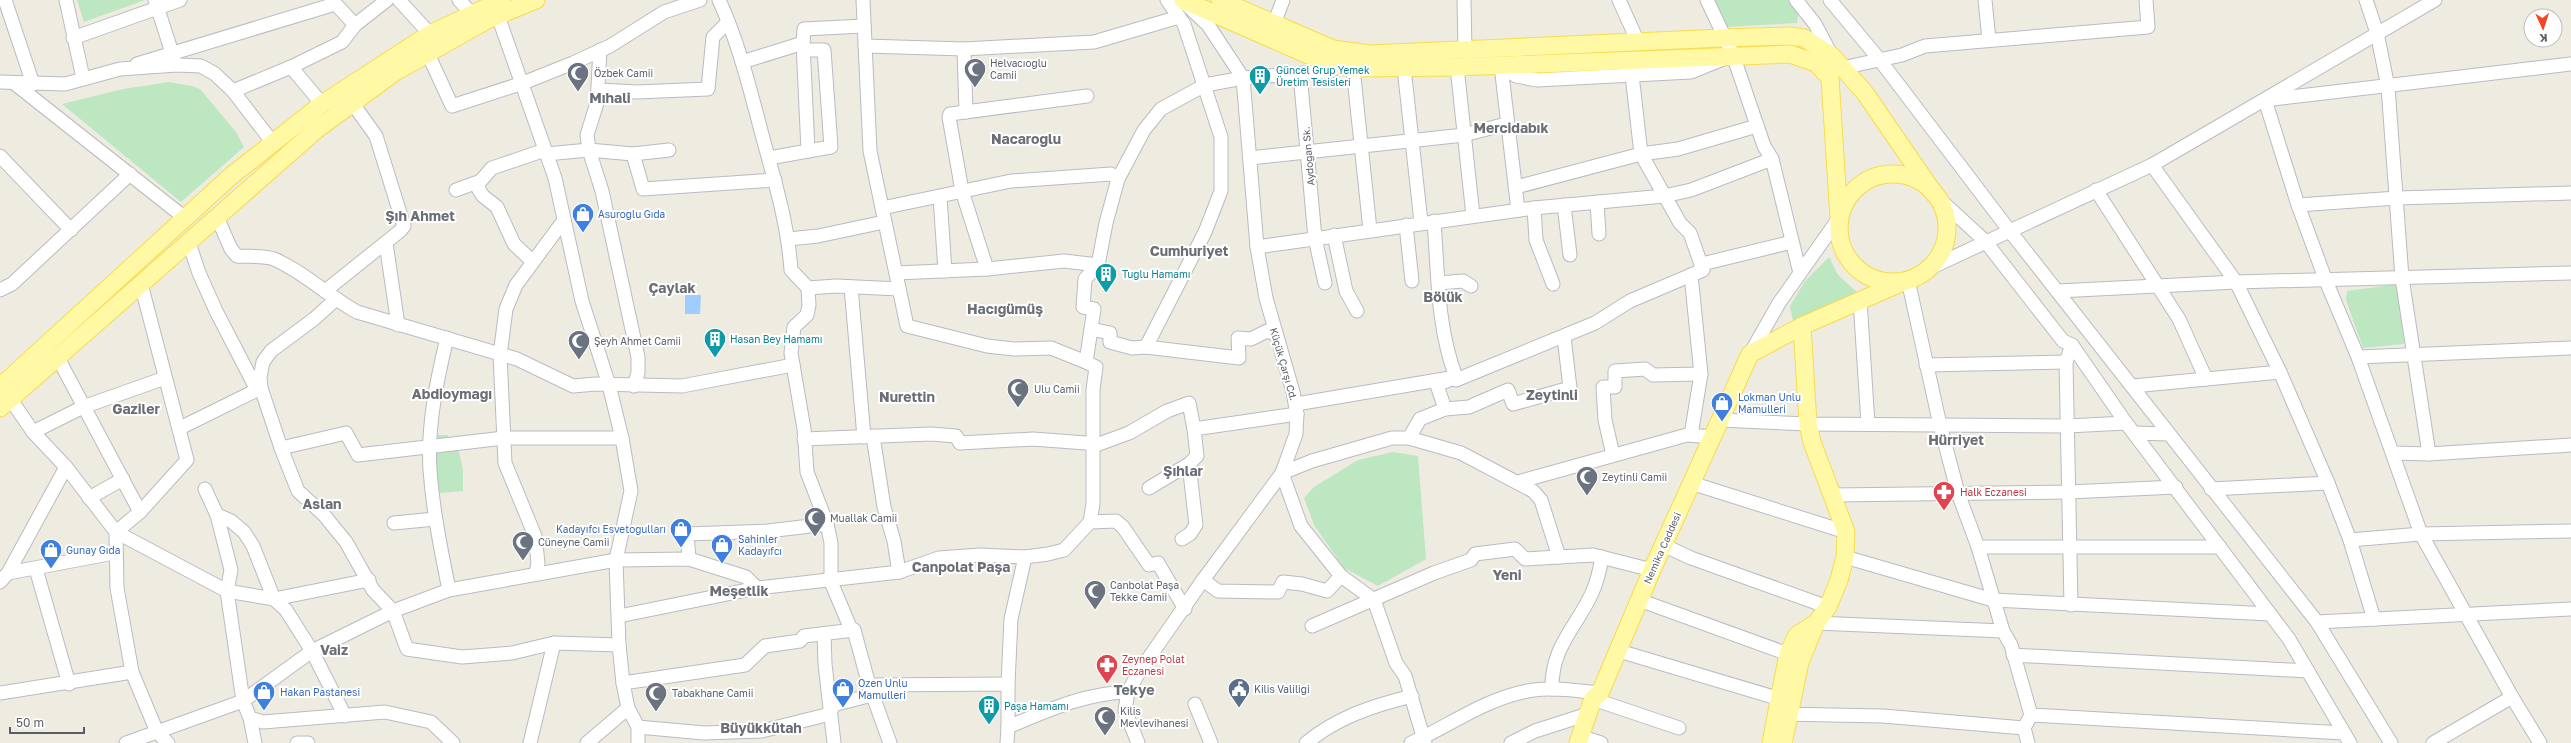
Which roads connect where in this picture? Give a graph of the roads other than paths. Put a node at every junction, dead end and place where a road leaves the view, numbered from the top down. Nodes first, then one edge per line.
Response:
1 (4, 0) edge
2 (66, 0) edge
3 (180, 0) edge
4 (387, 0) edge
5 (399, 0) edge
6 (459, 0) edge
7 (536, 0) edge
8 (700, 0) edge
9 (719, 0) edge
10 (863, 0) edge
11 (1167, 0) edge
12 (1182, 0) edge
13 (1220, 0) edge
14 (1283, 0) edge
15 (1464, 0) edge
16 (1619, 0) edge
17 (1707, 0) edge
18 (1796, 0) edge
19 (1830, 0) edge
20 (1985, 0) edge
21 (2146, 0) edge
22 (2366, 0) edge
23 (2435, 0) edge
24 (0, 1) edge
25 (334, 2) edge
26 (156, 4) edge
27 (500, 8) edge
28 (472, 14) junction
29 (1179, 17) junction
30 (728, 22) junction
31 (1274, 24) junction
32 (355, 25) junction
33 (864, 26) junction
34 (2377, 33) junction
35 (430, 34) junction
36 (73, 38) junction
37 (1723, 38) junction
38 (1989, 40) junction
39 (1638, 42) junction
40 (865, 46) junction
41 (803, 47) junction
42 (964, 49) junction
43 (600, 50) junction
44 (1465, 51) junction
45 (171, 52) junction
46 (428, 54) junction
47 (1733, 55) junction
48 (1875, 60) junction
49 (742, 62) junction
50 (1842, 63) junction
51 (2571, 64) edge
52 (177, 65) junction
53 (1501, 66) junction
54 (291, 67) junction
55 (1345, 67) junction
56 (1457, 67) junction
57 (1404, 68) junction
58 (120, 69) junction
59 (1300, 74) junction
60 (1632, 75) junction
61 (83, 78) junction
62 (1244, 78) junction
63 (6, 82) edge
64 (523, 83) junction
65 (32, 84) junction
66 (1205, 85) junction
67 (2388, 87) junction
68 (599, 90) junction
69 (233, 91) junction
70 (1087, 96) dead end
71 (2265, 100) junction
72 (322, 104) junction
73 (353, 104) junction
74 (966, 112) junction
75 (1506, 124) junction
76 (1758, 126) junction
77 (1464, 135) junction
78 (1413, 140) junction
79 (273, 143) junction
80 (1360, 148) junction
81 (589, 150) junction
82 (670, 150) dead end
83 (808, 151) junction
84 (546, 152) junction
85 (1308, 153) junction
86 (633, 154) junction
87 (1641, 154) junction
88 (0, 156) edge
89 (769, 158) junction
90 (1250, 158) junction
91 (1772, 159) junction
92 (2152, 165) junction
93 (130, 174) junction
94 (1118, 179) junction
95 (775, 180) junction
96 (477, 185) junction
97 (1516, 187) junction
98 (456, 190) dead end
99 (2096, 190) junction
100 (962, 191) junction
101 (2571, 193) edge
102 (1935, 194) junction
103 (1664, 196) junction
104 (940, 197) junction
105 (2397, 198) junction
106 (1597, 202) junction
107 (1564, 205) junction
108 (2298, 205) junction
109 (882, 208) junction
110 (1534, 208) junction
111 (1518, 210) junction
112 (1473, 216) junction
113 (217, 217) junction
114 (185, 218) junction
115 (1839, 218) junction
116 (564, 220) junction
117 (884, 222) junction
118 (1428, 222) junction
119 (1406, 225) junction
120 (71, 230) junction
121 (1370, 230) junction
122 (2009, 230) junction
123 (1599, 234) dead end
124 (1334, 235) junction
125 (1315, 238) junction
126 (789, 239) junction
127 (1985, 241) junction
128 (1792, 242) junction
129 (189, 243) junction
130 (386, 243) junction
131 (1257, 247) junction
132 (1570, 254) dead end
133 (533, 262) junction
134 (1702, 264) junction
135 (1098, 265) junction
136 (1930, 268) junction
137 (987, 269) junction
138 (945, 271) junction
139 (896, 273) junction
140 (1800, 274) junction
141 (2571, 274) edge
142 (1691, 275) junction
143 (2402, 278) junction
144 (1412, 281) dead end
145 (1905, 281) junction
146 (2326, 281) junction
147 (2236, 282) junction
148 (1325, 283) dead end
149 (1439, 283) junction
150 (141, 284) junction
151 (1553, 284) dead end
152 (2156, 285) junction
153 (1471, 286) dead end
154 (851, 287) junction
155 (808, 288) junction
156 (899, 289) junction
157 (0, 290) edge
158 (2058, 291) junction
159 (330, 295) junction
160 (1860, 300) junction
161 (1357, 311) dead end
162 (398, 324) junction
163 (1802, 326) junction
164 (1091, 329) junction
165 (1276, 334) junction
166 (1564, 337) junction
167 (447, 338) junction
168 (2072, 345) junction
169 (1146, 347) junction
170 (2571, 348) edge
171 (1750, 354) junction
172 (2413, 354) junction
173 (500, 355) junction
174 (2358, 357) junction
175 (58, 358) junction
176 (1086, 362) junction
177 (2066, 362) junction
178 (1926, 364) junction
179 (793, 366) junction
180 (2280, 372) junction
181 (1701, 374) junction
182 (1456, 377) junction
183 (165, 378) junction
184 (2206, 379) junction
185 (609, 385) junction
186 (634, 386) junction
187 (2133, 386) junction
188 (259, 389) junction
189 (2, 392) edge
190 (83, 407) junction
191 (1296, 409) junction
192 (1445, 409) junction
193 (1720, 420) junction
194 (1808, 424) junction
195 (1868, 424) junction
196 (1940, 425) junction
197 (2067, 426) junction
198 (180, 428) junction
199 (2130, 428) junction
200 (1194, 429) junction
201 (33, 432) junction
202 (2169, 434) junction
203 (1691, 435) junction
204 (869, 437) junction
205 (1713, 437) junction
206 (504, 438) junction
207 (622, 438) junction
208 (1409, 438) junction
209 (804, 439) junction
210 (1092, 442) junction
211 (430, 445) junction
212 (2571, 445) edge
213 (281, 448) junction
214 (2393, 453) junction
215 (2429, 454) junction
216 (1613, 455) junction
217 (1189, 464) junction
218 (66, 466) junction
219 (1282, 473) junction
220 (123, 479) junction
221 (1518, 482) junction
222 (1691, 483) junction
223 (2328, 483) junction
224 (2176, 487) junction
225 (1149, 488) dead end
226 (205, 489) dead end
227 (2211, 489) junction
228 (2069, 492) junction
229 (1958, 493) junction
230 (1833, 495) junction
231 (88, 498) junction
232 (140, 512) junction
233 (217, 515) junction
234 (435, 519) junction
235 (1090, 522) junction
236 (394, 523) dead end
237 (827, 524) junction
238 (2571, 531) edge
239 (116, 532) junction
240 (1846, 532) junction
241 (2421, 534) junction
242 (1182, 539) dead end
243 (2350, 540) junction
244 (1664, 545) junction
245 (1978, 546) junction
246 (2070, 547) junction
247 (2220, 547) junction
248 (114, 553) junction
249 (1025, 557) junction
250 (1559, 557) junction
251 (1602, 557) junction
252 (1845, 557) junction
253 (689, 559) junction
254 (616, 560) junction
255 (36, 569) junction
256 (1652, 570) junction
257 (899, 572) junction
258 (536, 573) junction
259 (1341, 576) junction
260 (4, 578) edge
261 (369, 580) junction
262 (1203, 580) junction
263 (831, 582) junction
264 (757, 588) junction
265 (449, 590) junction
266 (227, 592) junction
267 (274, 599) junction
268 (1374, 600) junction
269 (1639, 600) junction
270 (1993, 600) junction
271 (2071, 605) junction
272 (1828, 607) junction
273 (1185, 609) junction
274 (2571, 609) edge
275 (393, 611) junction
276 (2270, 614) junction
277 (2466, 614) junction
278 (620, 616) junction
279 (2374, 619) junction
280 (2317, 622) junction
281 (1816, 623) junction
282 (1312, 626) dead end
283 (854, 630) junction
284 (2003, 631) junction
285 (824, 634) junction
286 (554, 643) junction
287 (619, 645) junction
288 (312, 651) junction
289 (1619, 651) junction
290 (1788, 654) junction
291 (2012, 655) junction
292 (2308, 671) junction
293 (132, 672) junction
294 (623, 683) junction
295 (69, 684) junction
296 (1008, 684) junction
297 (1552, 689) junction
298 (871, 690) junction
299 (1128, 692) junction
300 (0, 694) edge
301 (1412, 696) junction
302 (2512, 698) junction
303 (243, 701) junction
304 (1594, 702) junction
305 (1195, 704) dead end
306 (1783, 707) junction
307 (628, 708) junction
308 (830, 714) junction
309 (2031, 715) junction
310 (345, 716) junction
311 (250, 718) junction
312 (1008, 727) junction
313 (638, 728) junction
314 (1679, 728) dead end
315 (2024, 728) junction
316 (157, 732) junction
317 (2347, 738) edge
318 (1424, 740) edge
319 (1578, 740) edge
320 (139, 741) edge
321 (126, 743) edge
322 (168, 743) edge
323 (255, 743) edge
324 (297, 743) edge
325 (308, 743) edge
326 (453, 743) edge
327 (530, 743) edge
328 (587, 743) edge
329 (638, 743) edge
330 (834, 743) edge
331 (890, 743) edge
332 (1008, 743) edge
333 (1138, 743) edge
334 (1211, 743) edge
335 (1306, 743) edge
336 (1411, 743) edge
337 (1511, 743) edge
338 (1601, 743) edge
339 (1771, 743) edge
340 (1784, 743) edge
341 (2028, 743) edge
342 (2391, 743) edge
343 (2434, 743) edge
344 (2540, 743) edge

1 - 24 street
1 - 65 street
2 - 36 street
3 - 26 street
4 - 32 street
5 - 35 street
6 - 28 street
7 - 27 main road
8 - 43 street
9 - 30 street
10 - 33 street
11 - 29 street
12 - 55 main road
12 - 62 street
13 - 31 main road
14 - 31 street
15 - 44 street
16 - 39 street
17 - 37 street
18 - 50 street
19 - 48 street
20 - 38 street
21 - 38 street
22 - 34 street
23 - 34 street
25 - 32 street
25 - 45 street
26 - 36 street
26 - 45 street
27 - 28 main road
27 - 46 main road
27 - 64 street
28 - 35 main road
29 - 42 street
29 - 66 street
30 - 49 street
30 - 68 street
31 - 44 main road
32 - 54 street
33 - 40 street
33 - 41 street
34 - 67 street
34 - 71 street
35 - 72 main road
36 - 61 street
37 - 39 main road
37 - 47 street
37 - 50 main road
38 - 48 street
39 - 44 main road
40 - 42 street
40 - 109 street
41 - 49 street
41 - 83 street
41 - 83 street
42 - 74 street
43 - 64 street
43 - 68 street
45 - 52 street
45 - 58 street
46 - 64 street
46 - 73 main road
47 - 53 main road
47 - 60 street
47 - 76 street
47 - 115 main road
48 - 50 street
48 - 122 street
49 - 89 street
50 - 102 main road
51 - 67 street
52 - 58 street
52 - 69 street
53 - 56 main road
53 - 60 street
53 - 75 street
54 - 69 street
54 - 72 street
55 - 57 main road
55 - 59 street
55 - 80 street
56 - 57 main road
56 - 77 street
57 - 78 street
58 - 61 street
59 - 62 street
59 - 85 street, Aydoğan Sk.
60 - 87 street
61 - 65 street
62 - 66 street
62 - 90 street, Küçük Çarşı Cd.
63 - 65 street
63 - 93 street
64 - 84 street
66 - 94 street
66 - 169 street
67 - 71 street
67 - 105 street
68 - 81 street
69 - 79 street
70 - 74 street
71 - 92 street
71 - 108 street
72 - 79 main road
73 - 113 main road
73 - 130 street
74 - 100 street
75 - 77 street
75 - 97 street
76 - 87 street
76 - 91 street
77 - 78 street
77 - 112 street
78 - 80 street
78 - 118 street
79 - 114 main road
80 - 85 street
80 - 121 street
81 - 84 street
81 - 86 street
81 - 186 street
82 - 86 street
83 - 89 street
84 - 96 street
84 - 116 street
85 - 90 street
85 - 125 street, Aydoğan Sk.
86 - 95 street
87 - 97 street
87 - 103 street
88 - 120 street
89 - 95 street
90 - 131 street, Küçük Çarşı Cd.
91 - 103 street
91 - 128 street
92 - 99 street
92 - 147 street
93 - 114 street
93 - 120 street
94 - 100 street
94 - 135 street
95 - 126 street
96 - 98 street
96 - 133 street
97 - 111 street
99 - 122 street
99 - 152 street
100 - 104 street
100 - 137 street
101 - 105 street
102 - 115 main road
102 - 127 street
102 - 136 main road
103 - 106 street
103 - 134 street
104 - 109 street
104 - 138 street
105 - 108 street
105 - 143 street
106 - 107 street
106 - 123 street
107 - 110 street
107 - 132 street
108 - 146 street
109 - 117 street
110 - 111 street
110 - 151 street
111 - 112 street
112 - 118 street
113 - 129 main road
113 - 159 street
114 - 189 main road
115 - 140 street
115 - 145 main road
116 - 133 street
116 - 185 street
117 - 126 street
117 - 139 street
118 - 119 street
118 - 149 street
119 - 121 street
119 - 144 street
120 - 157 street
121 - 124 street
122 - 127 street
122 - 158 street
124 - 125 street
124 - 161 street
125 - 131 street
125 - 148 street, Aydoğan Sk.
126 - 155 street
127 - 136 street
127 - 168 street
128 - 134 street
128 - 140 street
129 - 150 main road
129 - 188 street
130 - 159 street
130 - 162 street
131 - 165 street, Küçük Çarşı Cd.
133 - 173 street
134 - 142 street
135 - 137 street
135 - 164 street
136 - 145 main road
137 - 138 street
138 - 139 street
139 - 156 street
140 - 171 street
141 - 143 street
142 - 166 street
142 - 181 street
143 - 146 street
143 - 172 street
145 - 160 main road
145 - 178 street
146 - 147 street
146 - 174 street
147 - 152 street
147 - 180 street
149 - 153 street
149 - 182 street
150 - 175 main road
150 - 183 street
152 - 158 street
152 - 184 street
154 - 155 street
154 - 156 street
154 - 204 street
155 - 179 street
156 - 176 street
158 - 187 street
159 - 162 street
159 - 188 street
160 - 163 main road
160 - 195 street
162 - 167 street
163 - 171 main road
163 - 194 main road
164 - 169 street
164 - 176 street
165 - 169 street
165 - 191 street, Küçük Çarşı Cd.
166 - 182 street
166 - 192 street
167 - 173 street
167 - 211 street
168 - 177 street
168 - 199 street
170 - 172 street
171 - 193 main road, Nemika Caddesi
172 - 174 street
172 - 215 street
173 - 185 street
173 - 206 street
174 - 214 street
175 - 189 main road
175 - 190 street
176 - 210 street
177 - 178 street
177 - 197 street
178 - 196 street
179 - 186 street
179 - 209 street
180 - 184 street
180 - 223 street
181 - 203 street
181 - 216 street
182 - 191 street
182 - 192 street
183 - 190 street
183 - 198 street
184 - 187 street
185 - 186 street
185 - 207 street
187 - 202 street
188 - 198 street
188 - 213 street
189 - 201 street
190 - 201 street
190 - 220 street
191 - 200 street
191 - 219 street, Küçük Çarşı Cd.
192 - 208 street
193 - 194 street
193 - 205 main road, Nemika Caddesi
194 - 195 street
194 - 230 main road
195 - 196 street
196 - 197 street
196 - 229 street
197 - 199 street
197 - 228 street
198 - 232 street
199 - 202 street
199 - 224 street
200 - 210 street
200 - 217 street
201 - 218 street
202 - 227 street
203 - 205 street
203 - 216 street
204 - 209 street
204 - 210 street
204 - 257 street
205 - 222 main road, Nemika Caddesi
206 - 207 street
206 - 211 street
206 - 258 street
207 - 254 street
208 - 219 street
208 - 221 street
209 - 237 street
210 - 235 street
211 - 213 street
211 - 234 street
212 - 215 street
213 - 261 street
214 - 215 street
214 - 241 street
216 - 221 street
217 - 225 street
217 - 242 street
218 - 231 street
218 - 260 street
219 - 259 street
219 - 262 street, Küçük Çarşı Cd.
220 - 231 street
220 - 232 street
221 - 250 street
222 - 240 street
222 - 244 main road, Nemika Caddesi
223 - 227 street
223 - 243 street
224 - 228 street
224 - 247 street
226 - 233 street
227 - 280 street
228 - 229 street
228 - 246 street
229 - 230 street
229 - 245 street
230 - 240 main road
231 - 239 street
232 - 239 street
233 - 266 street
233 - 267 street
234 - 236 street
234 - 265 street
235 - 249 street
235 - 273 street
237 - 253 street
237 - 263 street
238 - 241 street
239 - 248 street
239 - 266 street
240 - 252 main road
241 - 243 street
241 - 277 street
243 - 279 street
244 - 256 main road, Nemika Caddesi
244 - 272 street
245 - 246 street
245 - 270 street
246 - 247 street
246 - 271 street
247 - 276 street
248 - 255 street
248 - 293 street
249 - 257 street
249 - 296 street
250 - 251 street
250 - 268 street
251 - 256 street
251 - 297 street
252 - 270 street
252 - 272 main road
253 - 254 street
253 - 264 street
254 - 258 street
254 - 278 street
255 - 260 street
255 - 295 street
256 - 269 main road, Nemika Caddesi
257 - 263 street
258 - 265 street
259 - 262 street
259 - 268 street
261 - 267 street
261 - 275 street
262 - 273 street, Küçük Çarşı Cd.
263 - 264 street
263 - 283 street
264 - 278 street
265 - 275 street
266 - 267 street
266 - 303 street
267 - 288 street
268 - 282 street
268 - 301 street
269 - 289 main road, Nemika Caddesi
269 - 290 street
270 - 271 street
270 - 284 street
271 - 276 street
272 - 281 main road
273 - 299 street, Küçük Çarşı Cd.
274 - 277 street
275 - 286 street
275 - 288 street
276 - 292 street
277 - 279 street
277 - 302 street
278 - 287 street
279 - 280 street
280 - 342 street
281 - 284 street
281 - 290 main road
281 - 306 main road
283 - 285 street
283 - 298 street
284 - 291 street
285 - 294 street
285 - 308 street
286 - 287 street
286 - 327 street
287 - 294 street
288 - 303 street
288 - 310 street
289 - 304 main road, Nemika Caddesi
289 - 306 street
290 - 306 main road
291 - 292 street
291 - 309 street
292 - 317 street
293 - 295 street
293 - 316 street
294 - 307 street
295 - 300 street
296 - 298 street
296 - 312 street
297 - 304 street
297 - 318 street
298 - 308 street
298 - 331 street
299 - 312 street
299 - 333 street, Küçük Çarşı Cd.
301 - 318 street
301 - 335 street
302 - 343 street
302 - 344 street
303 - 311 street
303 - 316 street
304 - 314 street
304 - 319 main road, Nemika Caddesi
304 - 337 street
305 - 334 street
306 - 315 street
306 - 339 main road
306 - 340 main road
307 - 313 street
307 - 328 street
308 - 313 street
308 - 330 street
309 - 315 street
309 - 317 street
310 - 311 street
310 - 326 street
311 - 323 street
312 - 332 street
313 - 329 street
315 - 341 street
316 - 320 street
316 - 322 street
318 - 336 street
319 - 338 street
320 - 321 street
324 - 325 street

